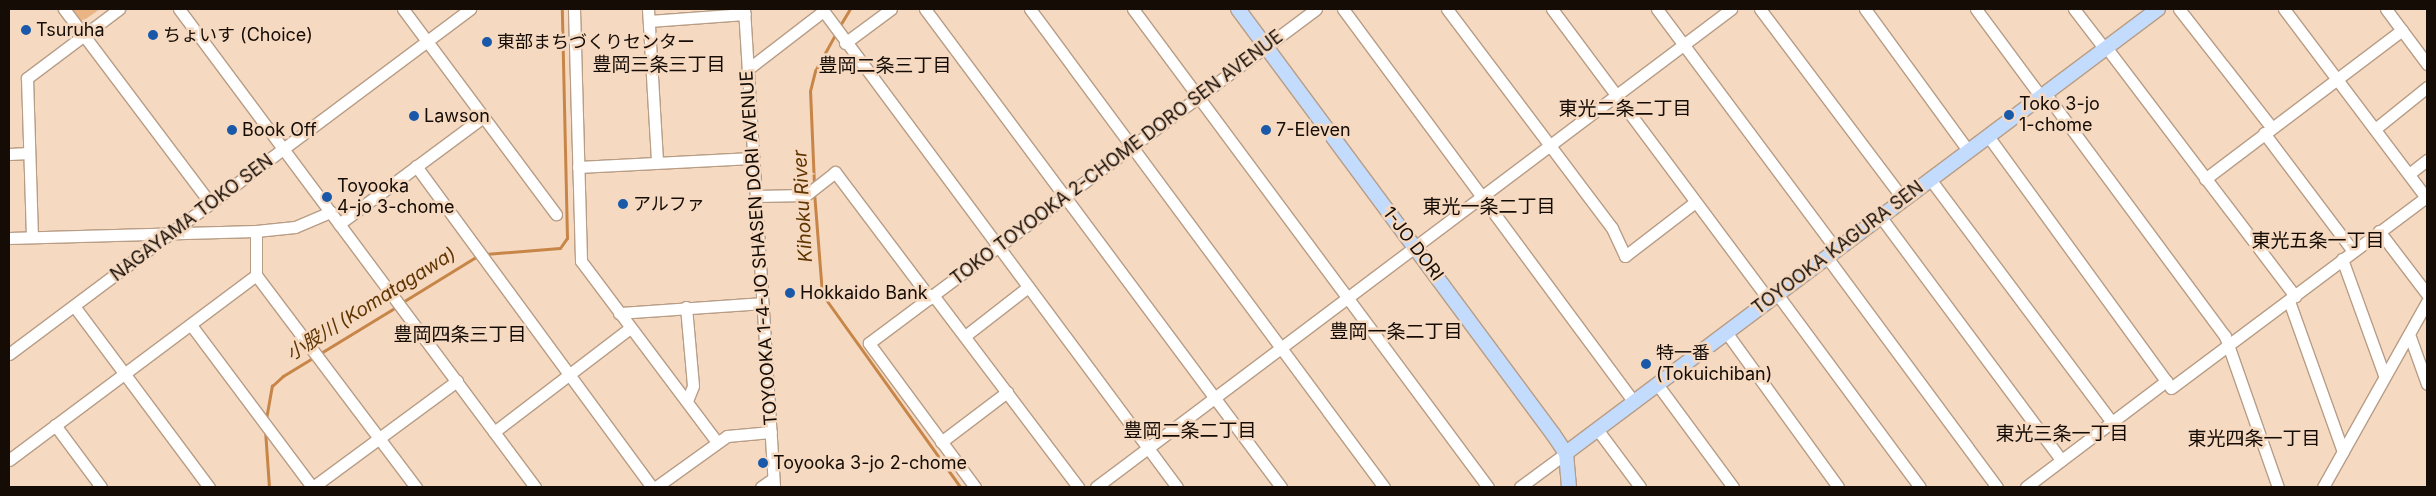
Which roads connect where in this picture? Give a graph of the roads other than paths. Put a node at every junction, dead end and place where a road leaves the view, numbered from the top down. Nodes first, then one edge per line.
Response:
1 (64, 9) edge
2 (119, 9) edge
3 (179, 9) edge
4 (403, 9) edge
5 (470, 9) edge
6 (574, 9) edge
7 (648, 9) edge
8 (891, 9) edge
9 (924, 9) edge
10 (1030, 9) edge
11 (1134, 9) edge
12 (1238, 9) edge
13 (1316, 9) edge
14 (1343, 9) edge
15 (1447, 9) edge
16 (1552, 9) edge
17 (1657, 9) edge
18 (1731, 9) edge
19 (1760, 9) edge
20 (1865, 9) edge
21 (1976, 9) edge
22 (2074, 9) edge
23 (2158, 9) edge
24 (2179, 9) edge
25 (2284, 9) edge
26 (2386, 9) edge
27 (822, 10) edge
28 (745, 12) edge
29 (649, 21) junction
30 (2402, 30) junction
31 (84, 35) junction
32 (843, 41) junction
33 (427, 42) junction
34 (1684, 45) junction
35 (1266, 46) junction
36 (2105, 47) junction
37 (2427, 64) edge
38 (748, 69) junction
39 (2337, 79) junction
40 (2427, 87) edge
41 (2043, 95) junction
42 (1616, 96) junction
43 (1198, 97) junction
44 (483, 117) junction
45 (2375, 129) junction
46 (2268, 130) junction
47 (1988, 136) junction
48 (1549, 145) junction
49 (1131, 146) junction
50 (284, 148) junction
51 (1968, 150) junction
52 (29, 153) junction
53 (9, 154) edge
54 (752, 158) junction
55 (2427, 160) edge
56 (657, 162) junction
57 (416, 166) junction
58 (578, 167) junction
59 (2409, 174) junction
60 (1930, 179) junction
61 (2205, 179) junction
62 (756, 196) junction
63 (1481, 196) junction
64 (1065, 197) junction
65 (2426, 198) edge
66 (1903, 199) junction
67 (1695, 202) junction
68 (210, 203) junction
69 (331, 212) junction
70 (556, 214) dead end
71 (1880, 216) junction
72 (339, 224) junction
73 (2379, 230) junction
74 (173, 231) junction
75 (256, 231) junction
76 (32, 237) junction
77 (9, 238) edge
78 (1414, 246) junction
79 (997, 247) junction
80 (2353, 251) junction
81 (1831, 253) junction
82 (2342, 259) junction
83 (256, 275) junction
84 (1028, 287) junction
85 (2427, 294) edge
86 (932, 296) junction
87 (1773, 297) junction
88 (1348, 298) junction
89 (2292, 299) junction
90 (2427, 302) edge
91 (762, 303) junction
92 (74, 306) junction
93 (686, 307) junction
94 (619, 313) junction
95 (190, 325) junction
96 (630, 328) junction
97 (1726, 332) junction
98 (2409, 334) junction
99 (964, 336) junction
100 (2229, 347) junction
101 (1280, 349) junction
102 (9, 354) edge
103 (125, 374) junction
104 (570, 374) junction
105 (2384, 375) junction
106 (457, 381) junction
107 (2166, 381) junction
108 (1657, 384) junction
109 (2427, 384) edge
110 (1007, 392) junction
111 (1214, 398) junction
112 (687, 401) junction
113 (1634, 402) junction
114 (2112, 422) junction
115 (55, 425) junction
116 (1597, 429) junction
117 (494, 432) junction
118 (771, 432) junction
119 (379, 438) junction
120 (722, 439) junction
121 (941, 442) junction
122 (1148, 448) junction
123 (2343, 452) junction
124 (1566, 453) junction
125 (9, 460) edge
126 (2061, 460) junction
127 (773, 483) edge
128 (102, 487) edge
129 (209, 487) edge
130 (312, 487) edge
131 (416, 487) edge
132 (535, 487) edge
133 (652, 487) edge
134 (656, 487) edge
135 (761, 487) edge
136 (975, 487) edge
137 (1078, 487) edge
138 (1096, 487) edge
139 (1177, 487) edge
140 (1281, 487) edge
141 (1384, 487) edge
142 (1488, 487) edge
143 (1520, 487) edge
144 (1569, 487) edge
145 (1640, 487) edge
146 (1733, 487) edge
147 (1838, 487) edge
148 (1920, 487) edge
149 (1997, 487) edge
150 (2026, 487) edge
151 (2278, 487) edge
152 (2324, 487) edge

1 - 31 street
2 - 31 street
3 - 50 street
4 - 33 street
5 - 33 street, NAGAYAMA TOKO SEN
6 - 58 street
7 - 29 street
8 - 32 street
9 - 64 street
10 - 49 street
11 - 43 street
12 - 35 main road, 1-JO DORI
13 - 35 street, TOKO TOYOOKA 2-CHOME DORO SEN AVENUE
14 - 63 street
15 - 48 street
16 - 42 street
17 - 34 street
18 - 34 street
19 - 66 street
20 - 51 street
21 - 41 street
22 - 36 street
23 - 36 main road, TOYOOKA KAGURA SEN
24 - 46 street
25 - 39 street
26 - 30 street
27 - 32 street
27 - 38 street
28 - 29 street
28 - 38 street, TOYOOKA 1-4-JO SHASEN DORI AVENUE
29 - 56 street
30 - 37 street
30 - 39 street
31 - 52 street
31 - 68 street
32 - 79 street
33 - 44 street
33 - 50 street, NAGAYAMA TOKO SEN
34 - 42 street
34 - 81 street
35 - 43 street, TOKO TOYOOKA 2-CHOME DORO SEN AVENUE
35 - 78 main road, 1-JO DORI
36 - 41 main road, TOYOOKA KAGURA SEN
36 - 61 street
38 - 54 street, TOYOOKA 1-4-JO SHASEN DORI AVENUE
39 - 45 street
39 - 46 street
40 - 45 street
41 - 47 main road, TOYOOKA KAGURA SEN
41 - 100 street
42 - 48 street
42 - 67 street
43 - 49 street, TOKO TOYOOKA 2-CHOME DORO SEN AVENUE
43 - 88 street
44 - 57 street
44 - 70 street
45 - 59 street
46 - 61 street
46 - 80 street
47 - 51 main road, TOYOOKA KAGURA SEN
47 - 107 street
48 - 63 street
48 - 67 street
49 - 64 street, TOKO TOYOOKA 2-CHOME DORO SEN AVENUE
49 - 101 street
50 - 68 street, NAGAYAMA TOKO SEN
50 - 69 street
51 - 60 main road, TOYOOKA KAGURA SEN
52 - 53 street
52 - 76 street
54 - 56 street
54 - 62 street, TOYOOKA 1-4-JO SHASEN DORI AVENUE
55 - 59 street
56 - 58 street
57 - 72 street
57 - 104 street
58 - 94 street
59 - 65 street
60 - 66 main road, TOYOOKA KAGURA SEN
60 - 114 street
61 - 89 street
62 - 86 street
62 - 91 street, TOYOOKA 1-4-JO SHASEN DORI AVENUE
63 - 78 street
63 - 113 street
64 - 79 street, TOKO TOYOOKA 2-CHOME DORO SEN AVENUE
64 - 111 street
65 - 73 street
66 - 71 main road, TOYOOKA KAGURA SEN
67 - 87 street
68 - 74 street, NAGAYAMA TOKO SEN
69 - 72 street
69 - 75 street
71 - 81 main road, TOYOOKA KAGURA SEN
71 - 126 street
72 - 106 street
73 - 80 street
73 - 85 street
74 - 75 street
74 - 76 street
74 - 92 street, NAGAYAMA TOKO SEN
75 - 83 street
76 - 77 street
78 - 88 street
78 - 124 main road, 1-JO DORI
79 - 84 street
79 - 86 street, TOKO TOYOOKA 2-CHOME DORO SEN AVENUE
80 - 82 street
81 - 87 main road, TOYOOKA KAGURA SEN
81 - 149 street
82 - 89 street
82 - 105 street
83 - 95 street
83 - 119 street
84 - 99 street
84 - 122 street
86 - 99 street
86 - 121 street, TOKO TOYOOKA 2-CHOME DORO SEN AVENUE
87 - 97 main road, TOYOOKA KAGURA SEN
87 - 148 street
88 - 101 street
88 - 142 street
89 - 100 street
89 - 123 street
90 - 98 street
91 - 93 street
91 - 118 street, TOYOOKA 1-4-JO SHASEN DORI AVENUE
92 - 102 street, NAGAYAMA TOKO SEN
92 - 103 street
93 - 94 street
93 - 112 street
94 - 96 street
95 - 103 street
95 - 130 street
96 - 104 street
96 - 112 street
97 - 108 main road, TOYOOKA KAGURA SEN
97 - 147 street
98 - 105 street
98 - 109 street
99 - 110 street
100 - 107 street
100 - 151 street
101 - 111 street
101 - 141 street
103 - 115 street
103 - 129 street
104 - 117 street
104 - 133 street
105 - 123 street
106 - 117 street
106 - 119 street
107 - 114 street
108 - 113 main road, TOYOOKA KAGURA SEN
108 - 146 street
110 - 121 street
110 - 137 street
111 - 122 street
111 - 140 street
112 - 120 street
113 - 116 main road, TOYOOKA KAGURA SEN
114 - 126 street
115 - 125 street
115 - 128 street
116 - 124 main road, TOYOOKA KAGURA SEN
116 - 145 street
117 - 132 street
118 - 120 street
118 - 127 street, TOYOOKA 1-4-JO SHASEN DORI AVENUE
119 - 130 street
119 - 131 street
120 - 134 street
121 - 136 street
122 - 138 street
122 - 139 street
123 - 152 street
124 - 143 street, TOYOOKA KAGURA SEN
124 - 144 main road
126 - 150 street
127 - 135 street

